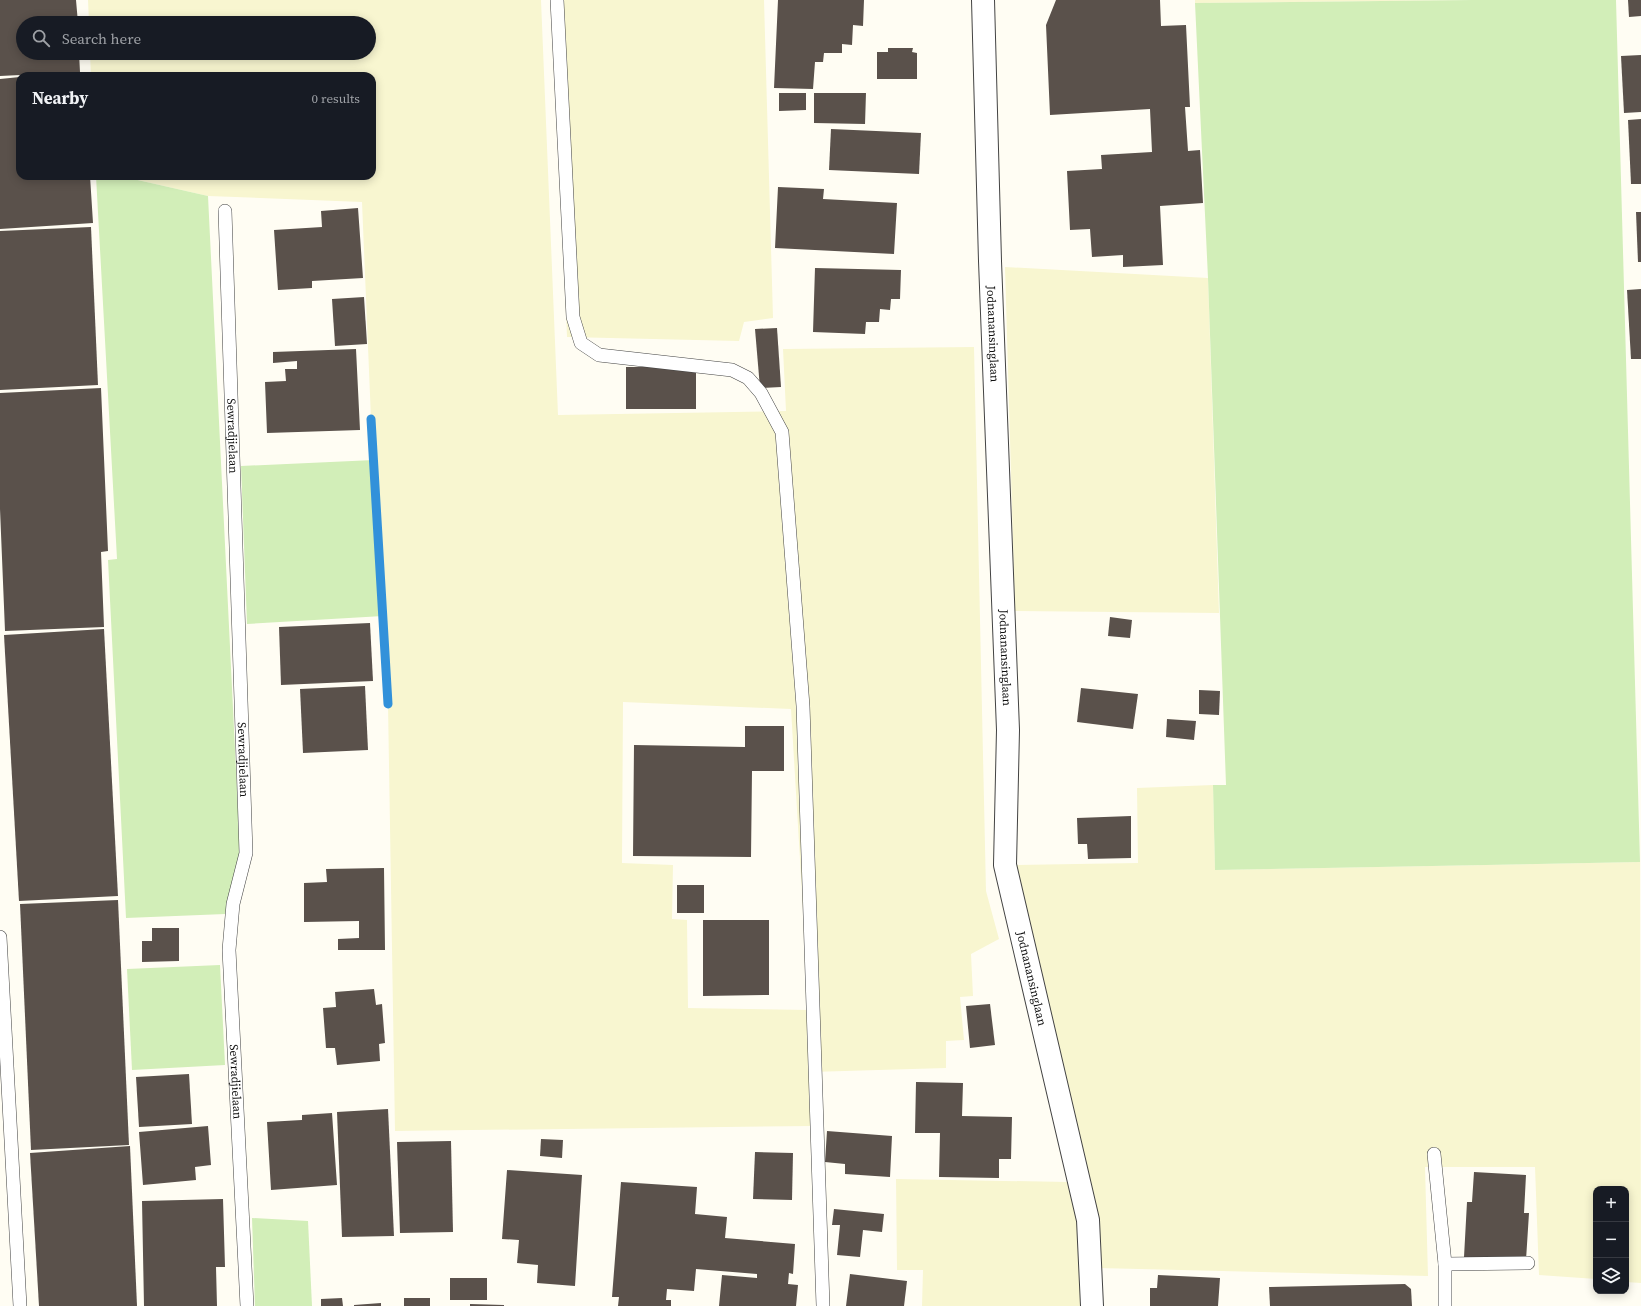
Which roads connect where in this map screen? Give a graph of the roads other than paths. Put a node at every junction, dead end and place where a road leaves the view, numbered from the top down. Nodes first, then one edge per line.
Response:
1 (557, 0) edge
2 (982, 0) edge
3 (224, 211) dead end
4 (0, 937) edge
5 (1434, 1154) dead end
6 (1528, 1263) dead end
7 (1445, 1264) junction
8 (20, 1306) edge
9 (247, 1306) edge
10 (823, 1306) edge
11 (1092, 1306) edge
12 (1445, 1306) edge

1 - 10 lane
2 - 11 street, Jodnanansinglaan
3 - 9 lane, Sewradjielaan
4 - 8 lane
5 - 7 lane
6 - 7 lane
7 - 12 lane

